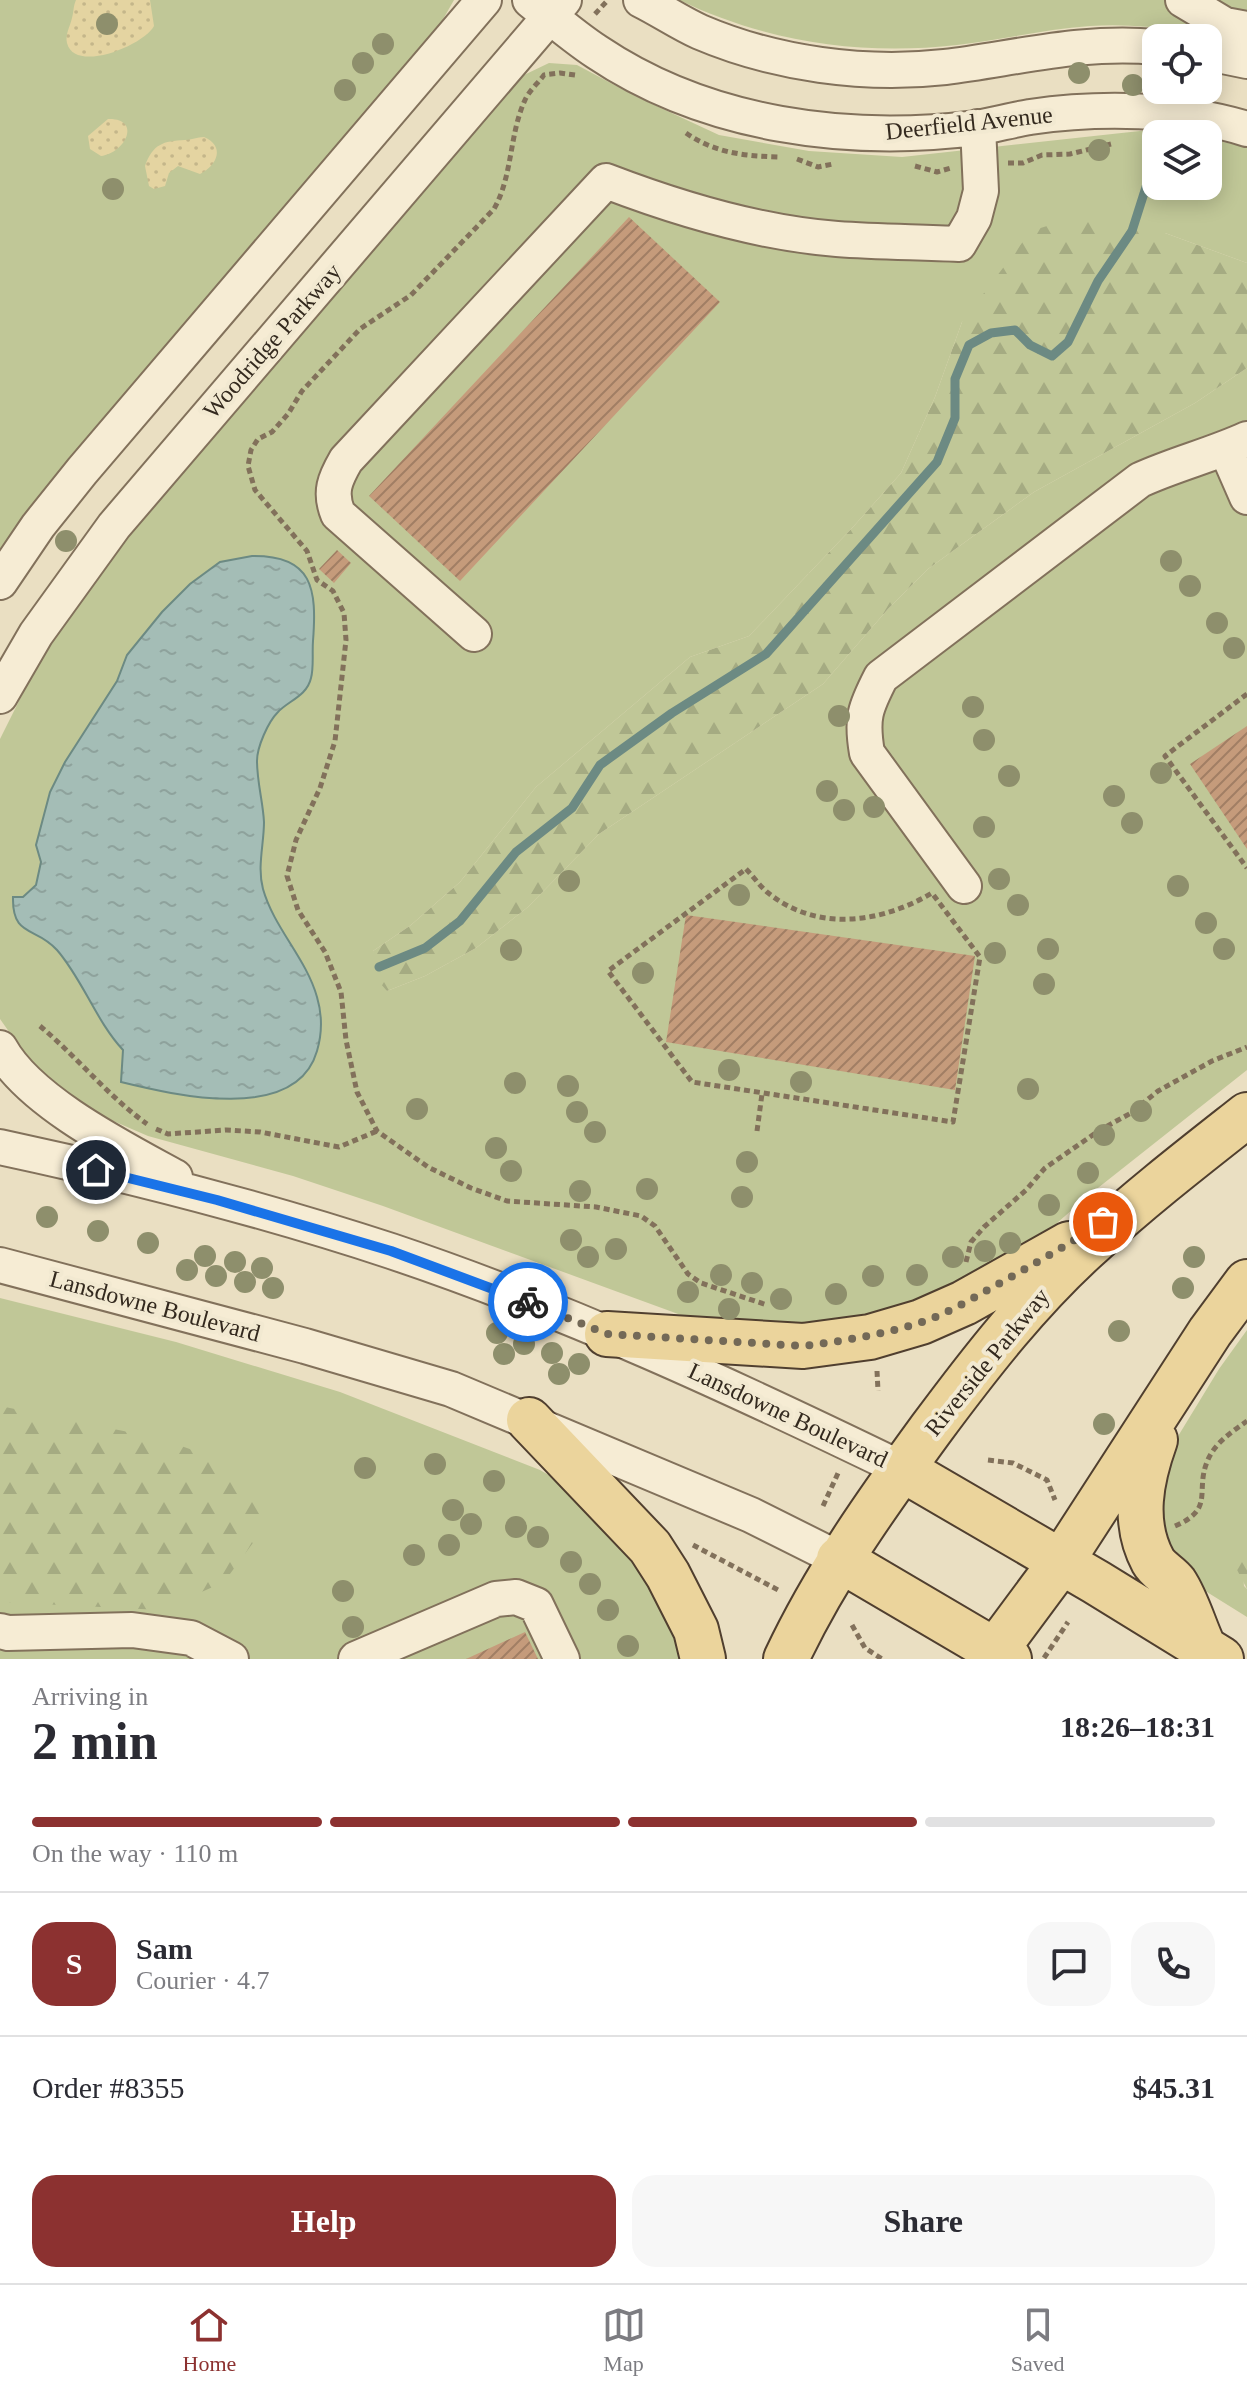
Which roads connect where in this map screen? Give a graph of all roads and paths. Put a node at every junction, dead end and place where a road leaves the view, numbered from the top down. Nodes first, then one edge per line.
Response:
1 (484, 0) edge
2 (641, 0) edge
3 (1183, 0) edge
4 (548, 5) edge
5 (1247, 29) edge
6 (1142, 47) edge
7 (1222, 56) edge
8 (1247, 61) edge
9 (582, 77) dead end
10 (978, 127) junction
11 (1247, 129) edge
12 (685, 132) dead end
13 (1123, 142) dead end
14 (848, 163) dead end
15 (981, 163) junction
16 (908, 164) dead end
17 (1236, 444) edge
18 (1247, 497) edge
19 (0, 582) edge
20 (474, 634) dead end
21 (1247, 694) edge
22 (0, 696) edge
23 (1247, 868) edge
24 (964, 886) dead end
25 (40, 1026) dead end
26 (1247, 1047) edge
27 (0, 1048) edge
28 (762, 1094) junction
29 (1247, 1115) edge
30 (377, 1131) junction
31 (757, 1131) dead end
32 (0, 1147) edge
33 (1151, 1190) junction
34 (217, 1200) junction
35 (0, 1265) edge
36 (965, 1270) dead end
37 (1247, 1282) edge
38 (772, 1307) dead end
39 (607, 1334) junction
40 (1172, 1391) junction
41 (529, 1420) junction
42 (1247, 1421) edge
43 (988, 1460) dead end
44 (841, 1467) dead end
45 (902, 1469) junction
46 (1055, 1500) dead end
47 (823, 1506) dead end
48 (1144, 1536) junction
49 (650, 1547) junction
50 (839, 1559) junction
51 (1061, 1562) junction
52 (780, 1591) dead end
53 (1068, 1622) dead end
54 (852, 1625) dead end
55 (0, 1631) edge
56 (1212, 1653) edge
57 (998, 1656) edge
58 (231, 1659) edge
59 (356, 1659) edge
60 (562, 1659) edge
61 (703, 1659) edge
62 (786, 1659) edge
63 (882, 1659) edge
64 (1044, 1659) edge

1 - 19 street
2 - 6 street
3 - 5 street
4 - 10 street, Deerfield Avenue
4 - 22 street, Woodridge Parkway
7 - 8 street
9 - 30 path
10 - 11 street, Deerfield Avenue
10 - 15 street
12 - 14 path
13 - 15 path
15 - 16 path
15 - 20 street
17 - 18 street
17 - 24 street
21 - 23 path
25 - 30 path
26 - 36 path
27 - 34 street
28 - 28 path
28 - 31 path
29 - 33 main road, Riverside Parkway
30 - 38 path
32 - 34 street, Lansdowne Boulevard
33 - 39 main road
33 - 45 main road, Riverside Parkway
34 - 39 street, Lansdowne Boulevard
35 - 41 street, Lansdowne Boulevard
37 - 40 main road
39 - 45 street, Lansdowne Boulevard
40 - 48 main road
40 - 51 main road
41 - 49 main road
41 - 50 street, Lansdowne Boulevard
42 - 48 path
43 - 46 path
44 - 47 path
45 - 50 main road, Riverside Parkway
45 - 51 main road, Lansdowne Boulevard
48 - 56 main road
49 - 52 path
49 - 61 main road
50 - 57 main road, Lansdowne Boulevard
50 - 62 main road, Riverside Parkway
51 - 56 main road, Lansdowne Boulevard
51 - 57 main road
53 - 64 path
54 - 63 path
55 - 58 street
59 - 60 street

